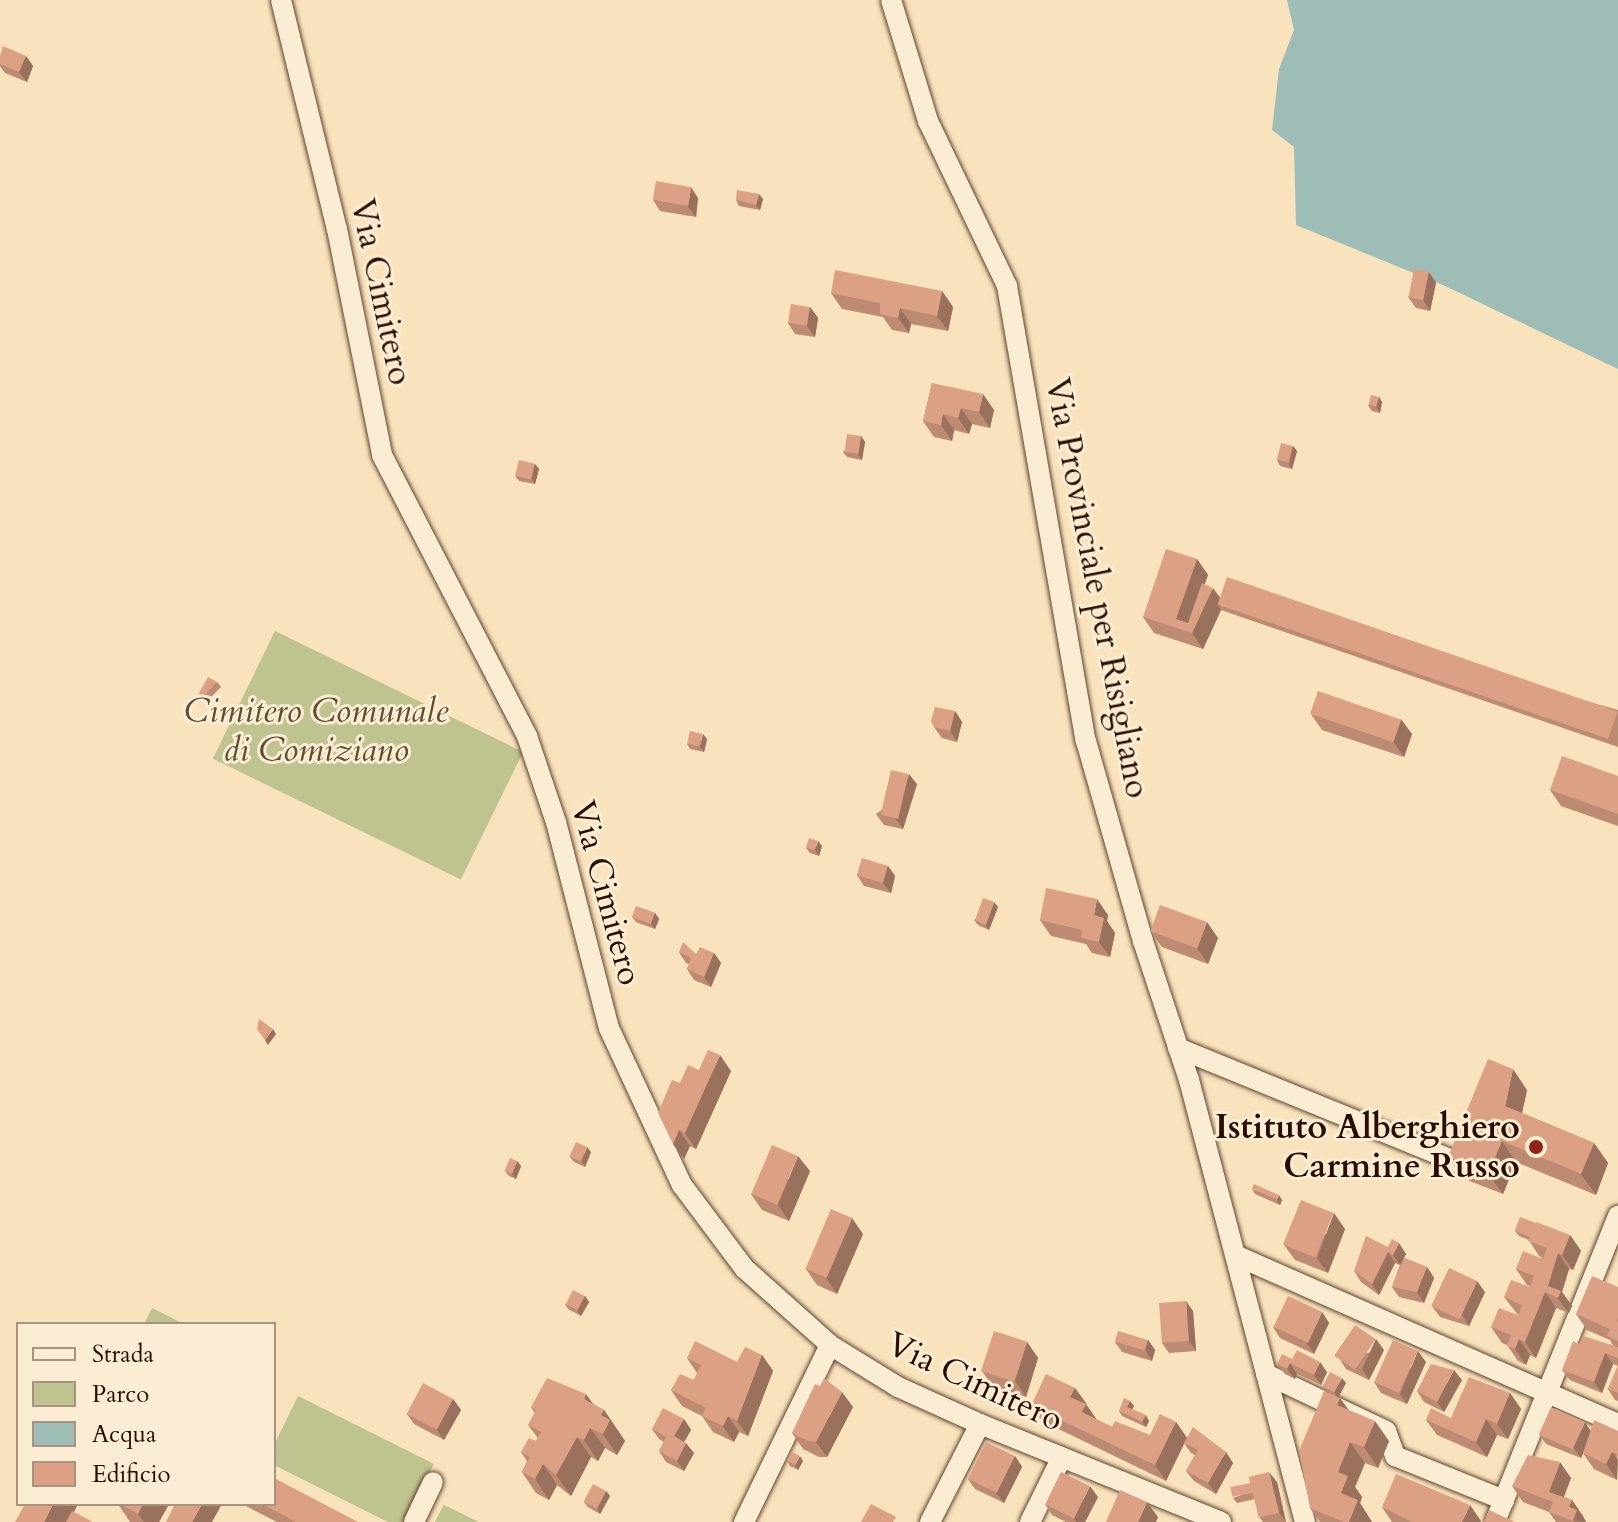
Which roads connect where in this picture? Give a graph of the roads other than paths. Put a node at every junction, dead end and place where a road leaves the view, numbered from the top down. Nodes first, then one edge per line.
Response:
1 (281, 0) edge
2 (891, 0) edge
3 (1178, 1048) junction
4 (1458, 1162) edge
5 (1618, 1216) edge
6 (1235, 1255) junction
7 (830, 1345) junction
8 (1266, 1374) junction
9 (1546, 1392) junction
10 (980, 1424) junction
11 (1618, 1424) edge
12 (1062, 1457) junction
13 (433, 1482) dead end
14 (1504, 1500) junction
15 (414, 1522) edge
16 (744, 1522) edge
17 (930, 1522) edge
18 (1030, 1522) edge
19 (1221, 1522) edge
20 (1305, 1522) edge
21 (1495, 1522) edge

1 - 7 street, Via Cimitero
2 - 3 street, Via Provinciale per Risigliano
3 - 4 street
3 - 6 street, Via Provinciale per Risigliano
5 - 9 street
6 - 8 street, Via Provinciale per Risigliano
6 - 9 street
7 - 10 street, Via Cimitero
7 - 16 street
8 - 14 street
8 - 20 street, Via Provinciale per Risigliano
9 - 11 street
9 - 14 street
10 - 12 street, Via Cimitero
10 - 17 street
12 - 18 street
12 - 19 street, Via Cimitero
13 - 15 street
14 - 21 street

